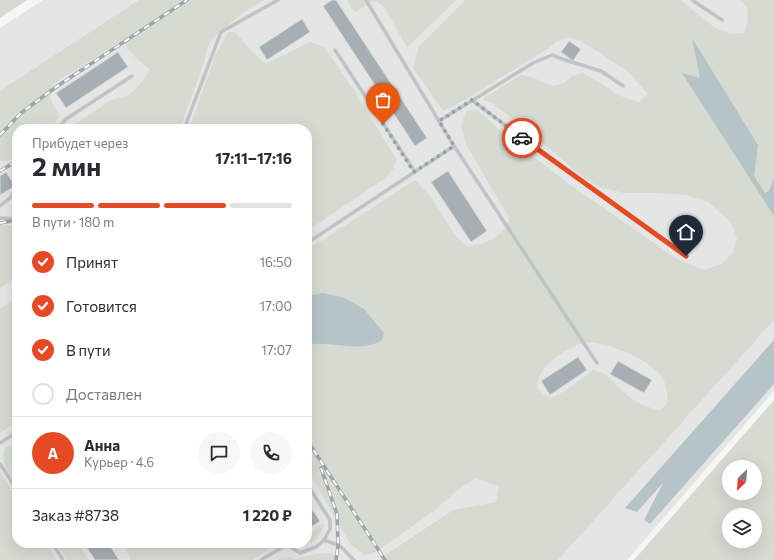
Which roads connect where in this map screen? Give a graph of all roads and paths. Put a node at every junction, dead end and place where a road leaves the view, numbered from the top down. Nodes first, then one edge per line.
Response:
1 (278, 0) edge
2 (366, 0) edge
3 (692, 0) edge
4 (722, 20) dead end
5 (336, 50) dead end
6 (132, 76) dead end
7 (623, 86) dead end
8 (472, 100) junction
9 (439, 121) junction
10 (62, 124) edge
11 (186, 124) edge
12 (454, 146) junction
13 (414, 172) junction
14 (12, 195) edge
15 (0, 206) edge
16 (0, 218) edge
17 (12, 219) edge
18 (312, 239) edge
19 (686, 256) dead end
20 (597, 363) dead end
21 (12, 435) edge
22 (0, 443) edge
23 (0, 464) edge
24 (12, 482) edge
25 (312, 492) edge
26 (324, 540) junction
27 (55, 548) edge
28 (279, 548) edge
29 (292, 548) edge
30 (352, 559) edge
31 (63, 560) edge
32 (261, 560) edge

1 - 11 lane
2 - 9 lane
3 - 4 lane
5 - 13 lane
6 - 10 lane
7 - 8 lane
8 - 9 lane
8 - 19 lane
9 - 12 lane
12 - 13 lane
12 - 20 lane
13 - 18 lane
14 - 15 lane
16 - 17 lane
21 - 22 lane
23 - 24 lane
25 - 26 lane
26 - 29 lane
26 - 30 lane
27 - 31 lane
28 - 32 lane

